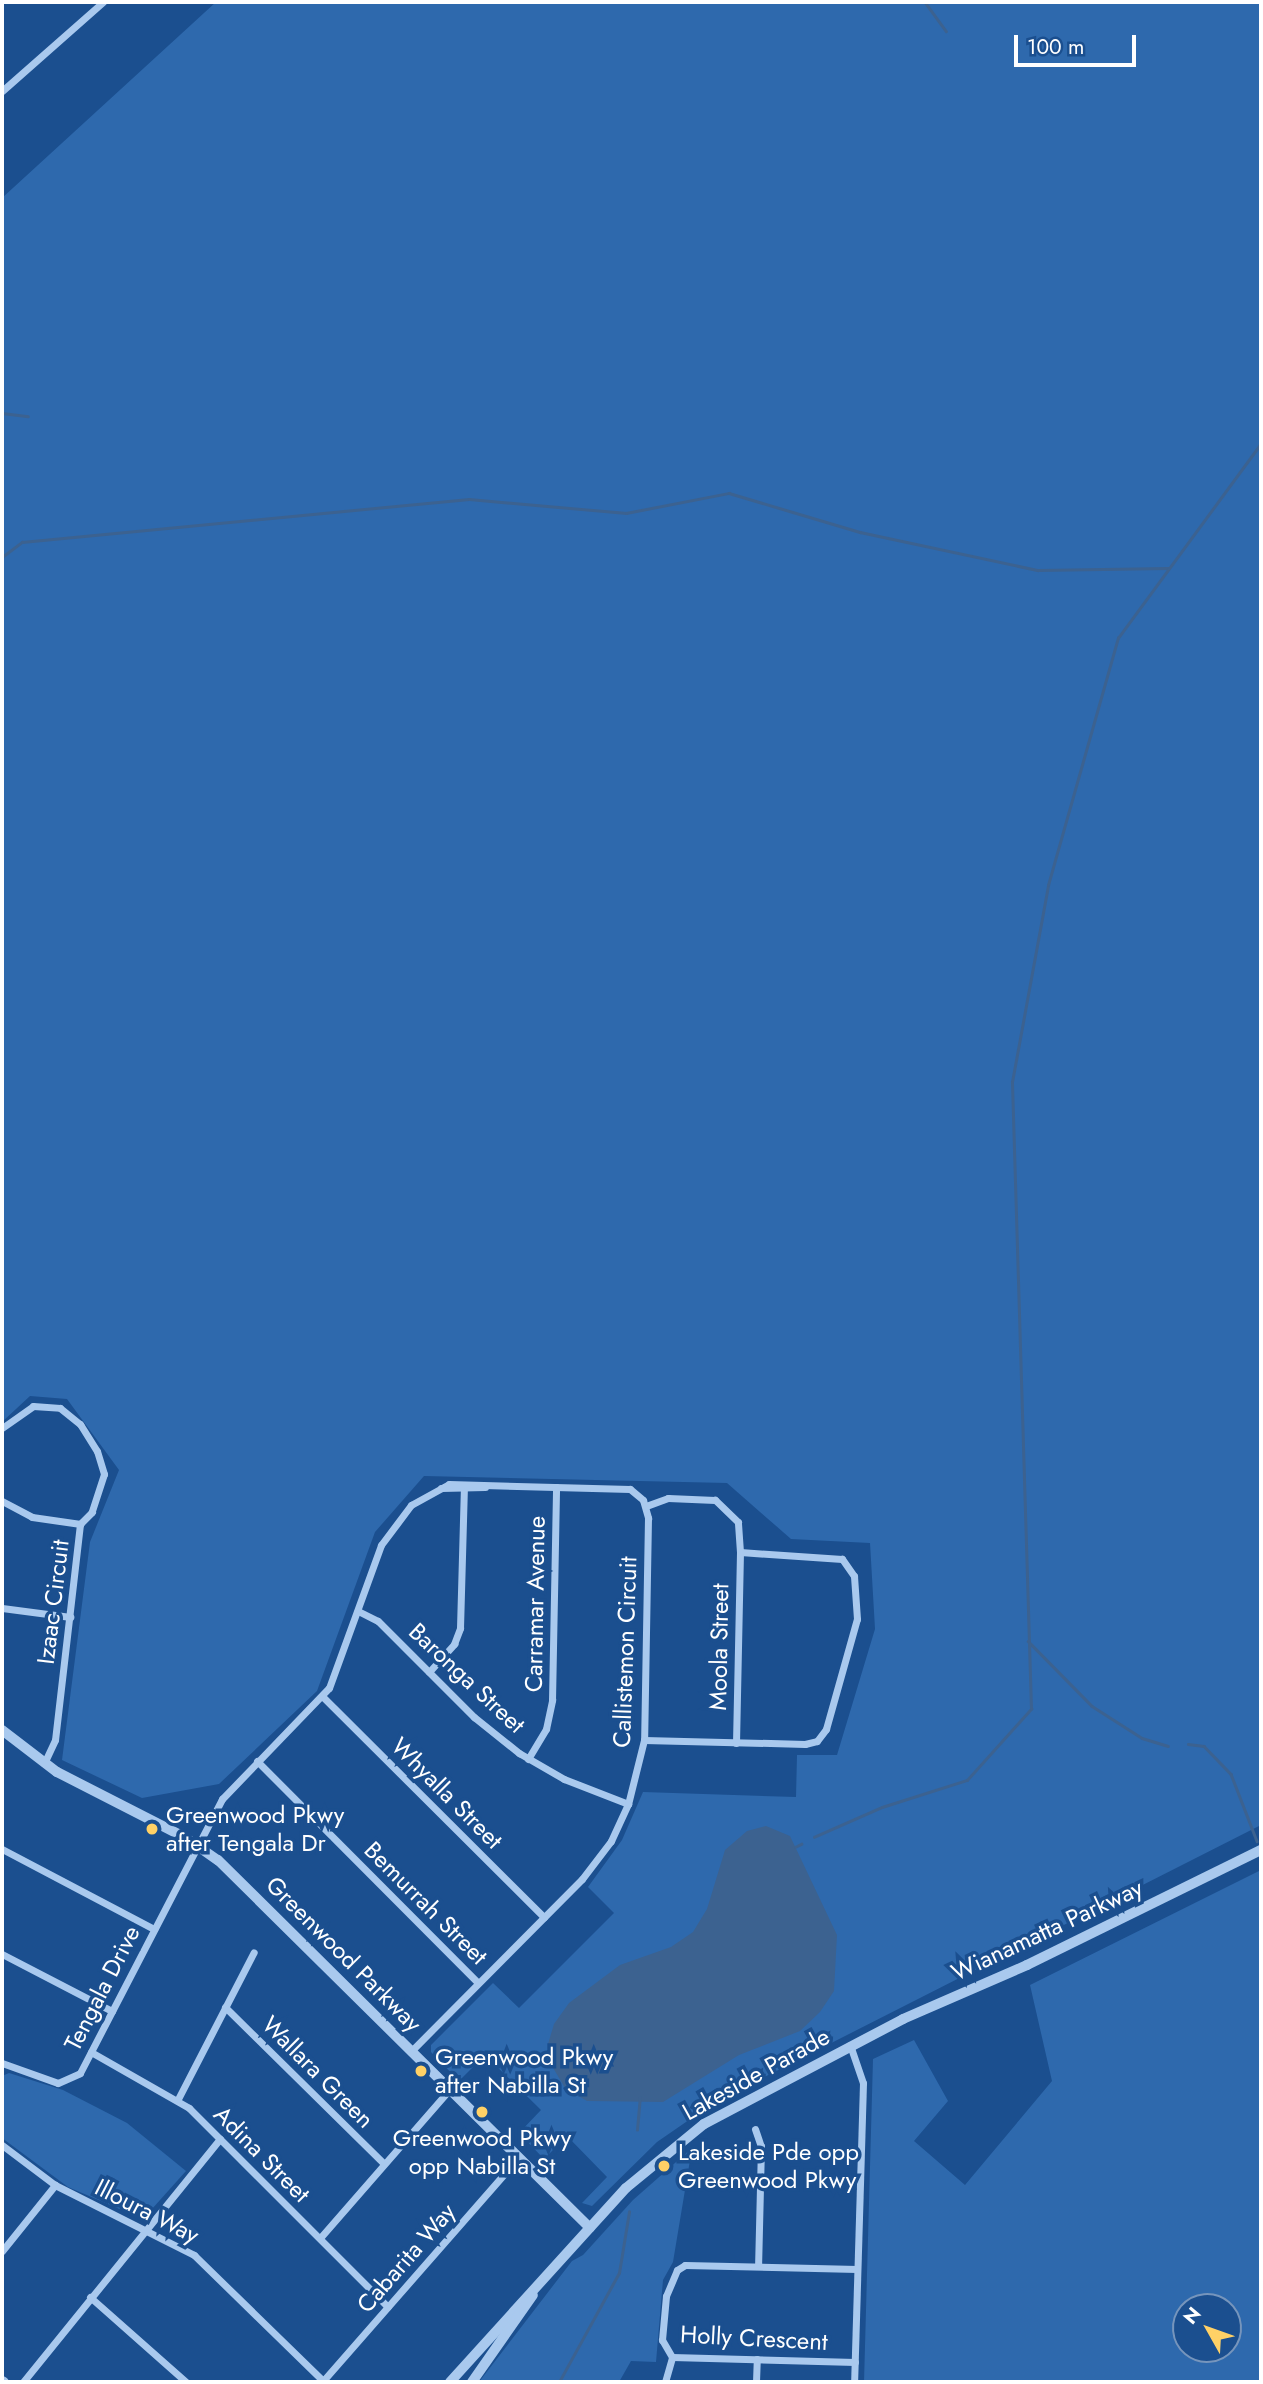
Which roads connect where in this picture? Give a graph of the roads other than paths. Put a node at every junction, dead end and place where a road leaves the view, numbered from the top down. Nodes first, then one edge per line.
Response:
1 (103, 2) edge
2 (2, 91) edge
3 (2, 1428) edge
4 (485, 1486) junction
5 (556, 1487) junction
6 (440, 1488) junction
7 (464, 1489) junction
8 (2, 1502) edge
9 (646, 1506) junction
10 (80, 1524) junction
11 (740, 1552) junction
12 (2, 1608) edge
13 (358, 1611) junction
14 (71, 1617) junction
15 (429, 1672) junction
16 (323, 1697) junction
17 (2, 1730) edge
18 (644, 1740) junction
19 (736, 1743) junction
20 (528, 1759) junction
21 (257, 1761) junction
22 (44, 1764) junction
23 (628, 1804) junction
24 (197, 1844) junction
25 (2, 1849) edge
26 (1261, 1850) edge
27 (544, 1917) junction
28 (154, 1929) junction
29 (254, 1952) dead end
30 (2, 1954) edge
31 (478, 1983) junction
32 (225, 2007) junction
33 (112, 2011) junction
34 (850, 2045) junction
35 (411, 2050) junction
36 (91, 2052) junction
37 (2, 2063) edge
38 (450, 2089) junction
39 (178, 2099) junction
40 (755, 2129) dead end
41 (220, 2139) junction
42 (2, 2145) edge
43 (519, 2158) junction
44 (384, 2164) junction
45 (55, 2185) junction
46 (145, 2228) junction
47 (590, 2228) junction
48 (320, 2238) junction
49 (2, 2251) edge
50 (758, 2266) junction
51 (857, 2269) junction
52 (536, 2289) junction
53 (90, 2297) junction
54 (388, 2307) junction
55 (672, 2357) junction
56 (757, 2359) junction
57 (855, 2362) junction
58 (23, 2382) edge
59 (187, 2382) edge
60 (323, 2382) edge
61 (450, 2382) edge
62 (472, 2382) edge
63 (665, 2382) edge
64 (756, 2382) edge
65 (855, 2382) edge

1 - 2 street
3 - 10 street, Izaac Circuit
4 - 5 street
4 - 6 street
4 - 7 street
5 - 9 street
5 - 20 street, Carramar Avenue
6 - 7 street
6 - 13 street
7 - 15 street
8 - 10 street
9 - 11 street, Moola Street
9 - 18 street, Callistemon Circuit
10 - 14 street, Izaac Circuit
11 - 19 street, Moola Street
11 - 19 street
12 - 14 street
13 - 15 street, Baronga Street
13 - 16 street
14 - 22 street, Izaac Circuit
15 - 20 street, Baronga Street
16 - 21 street
16 - 27 street, Whyalla Street
17 - 22 street, Greenwood Parkway
18 - 19 street
18 - 23 street, Callistemon Circuit
20 - 23 street, Baronga Street
21 - 24 street
21 - 31 street, Bemurrah Street
22 - 24 street, Greenwood Parkway
23 - 27 street, Callistemon Circuit
24 - 28 street, Tengala Drive
24 - 35 street, Greenwood Parkway
25 - 28 street
26 - 34 street, Wianamatta Parkway
27 - 31 street, Callistemon Circuit
28 - 33 street, Tengala Drive
29 - 32 street
30 - 33 street
31 - 35 street, Callistemon Circuit
32 - 39 street
32 - 44 street, Wallara Green
33 - 36 street, Tengala Drive
34 - 47 street, Lakeside Parade
34 - 51 street
35 - 38 street, Greenwood Parkway
36 - 37 street, Tengala Drive
36 - 39 street, Adina Street
38 - 43 street, Greenwood Parkway
38 - 44 street
39 - 41 street, Adina Street
40 - 50 street
41 - 46 street
41 - 48 street, Adina Street
42 - 45 street, Illoura Way
43 - 47 street, Greenwood Parkway
43 - 54 street, Cabarita Way
44 - 48 street
45 - 46 street, Illoura Way
45 - 49 street
46 - 53 street
46 - 60 street, Illoura Way
47 - 52 street, Lakeside Parade
48 - 54 street, Adina Street
50 - 51 street, Holly Crescent
50 - 55 street, Holly Crescent
51 - 57 street
52 - 61 street, Lakeside Parade
52 - 62 street, Lakeside Parade
53 - 58 street
53 - 59 street
54 - 60 street, Cabarita Way
55 - 56 street, Holly Crescent
55 - 63 street
56 - 57 street, Holly Crescent
56 - 64 street
57 - 65 street

